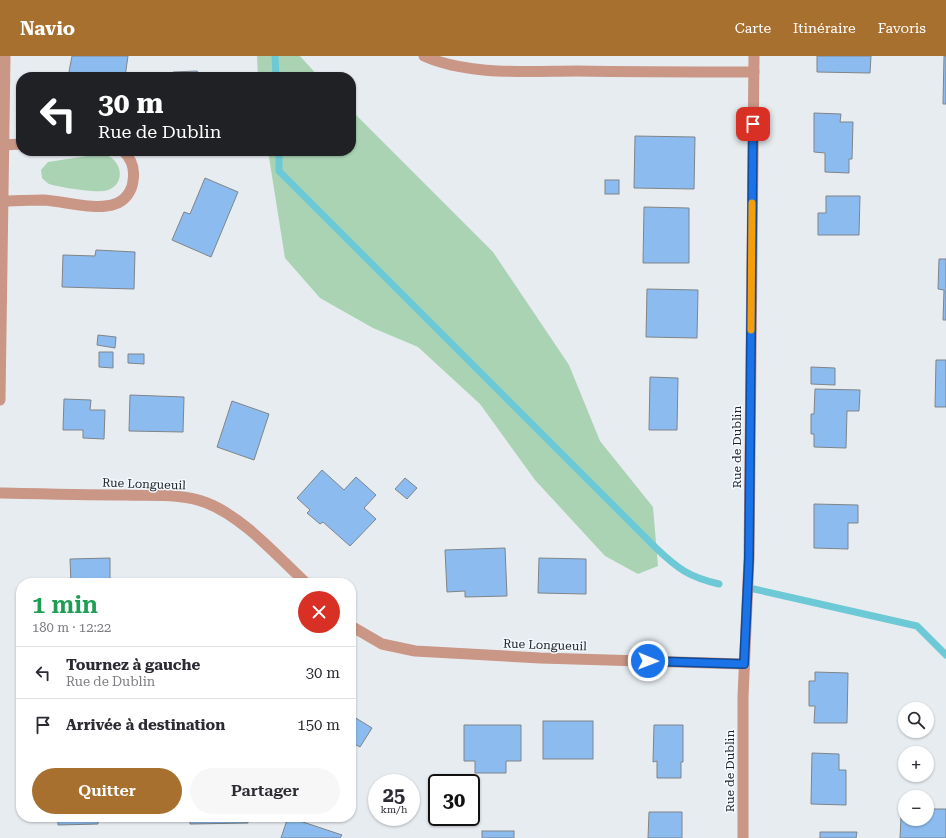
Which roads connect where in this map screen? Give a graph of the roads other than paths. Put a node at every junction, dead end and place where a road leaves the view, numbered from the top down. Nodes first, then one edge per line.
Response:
1 (5, 56) edge
2 (424, 56) edge
3 (754, 56) edge
4 (754, 72) junction
5 (3, 144) junction
6 (16, 144) edge
7 (128, 156) edge
8 (2, 201) edge
9 (0, 400) edge
10 (0, 493) edge
11 (301, 578) edge
12 (356, 630) edge
13 (744, 664) junction
14 (744, 838) edge

1 - 5 street
2 - 4 street
3 - 4 street, Rue de Dublin
4 - 13 street, Rue de Dublin
5 - 6 street
5 - 8 street
7 - 8 street
8 - 9 street
10 - 11 street, Rue Longueuil
12 - 13 street, Rue Longueuil
13 - 14 street, Rue de Dublin

